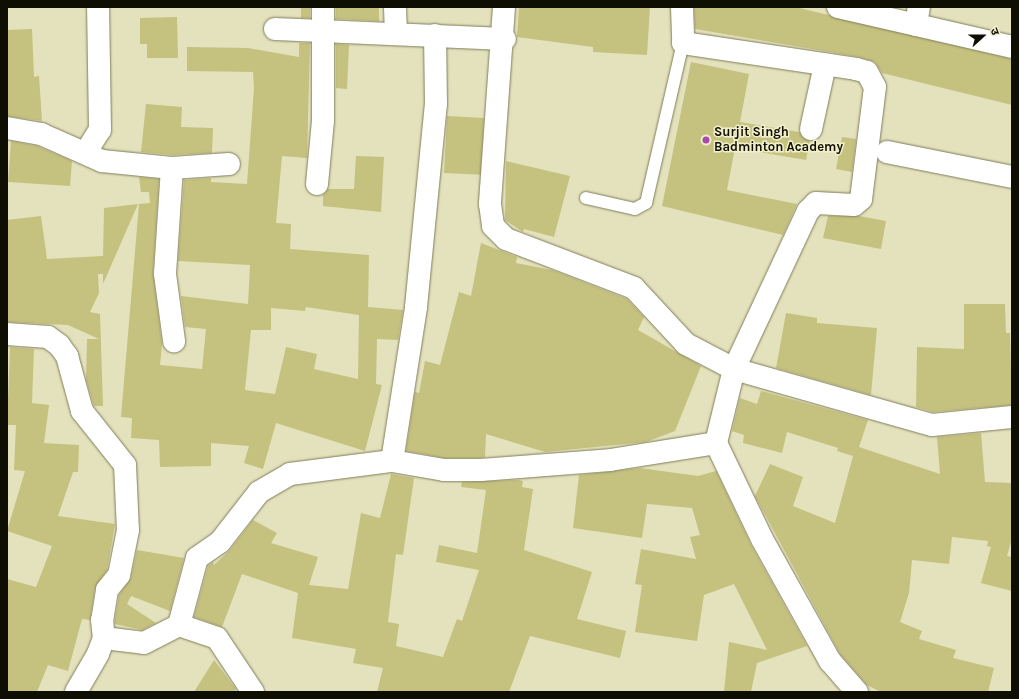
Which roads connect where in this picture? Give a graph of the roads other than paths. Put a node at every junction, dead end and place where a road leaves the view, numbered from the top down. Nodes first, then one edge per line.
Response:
1 (98, 7) edge
2 (323, 7) edge
3 (395, 7) edge
4 (504, 7) edge
5 (682, 7) edge
6 (838, 7) edge
7 (917, 16) edge
8 (275, 30) dead end
9 (324, 30) junction
10 (396, 34) junction
11 (435, 35) junction
12 (504, 39) junction
13 (683, 43) junction
14 (1012, 47) edge
15 (825, 65) junction
16 (7, 128) edge
17 (811, 129) dead end
18 (86, 152) junction
19 (887, 152) dead end
20 (229, 164) dead end
21 (172, 168) junction
22 (1012, 177) edge
23 (317, 184) dead end
24 (586, 198) dead end
25 (7, 334) edge
26 (174, 341) dead end
27 (734, 369) junction
28 (1012, 418) edge
29 (716, 443) junction
30 (392, 461) junction
31 (179, 625) junction
32 (104, 638) junction
33 (76, 692) edge
34 (253, 692) edge
35 (857, 692) edge

1 - 18 street
2 - 9 street
3 - 10 street
4 - 12 street
5 - 13 street
6 - 7 street
7 - 14 street
8 - 9 street
9 - 10 street
9 - 23 street
10 - 11 street
11 - 12 street
11 - 30 street
12 - 27 street
13 - 15 street
13 - 24 lane
15 - 17 street
15 - 27 street
16 - 18 street
18 - 21 street
19 - 22 street
20 - 21 street
21 - 26 street
25 - 32 street
27 - 28 street
27 - 29 street
29 - 30 street
29 - 35 street
30 - 31 street
31 - 32 street
31 - 34 street
32 - 33 street

